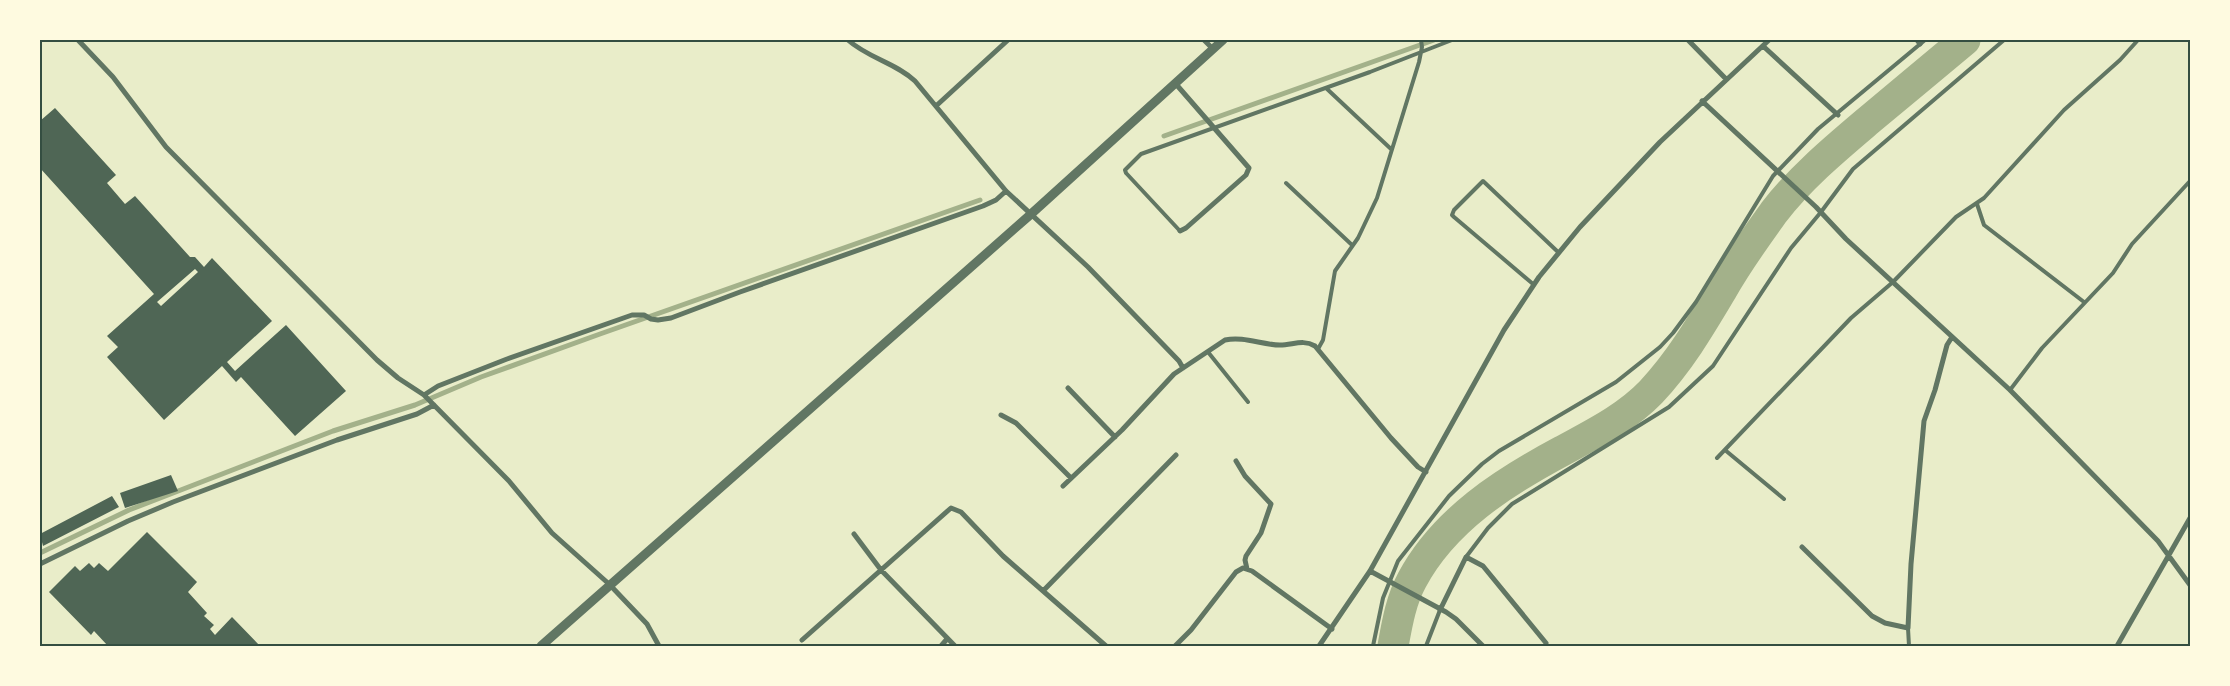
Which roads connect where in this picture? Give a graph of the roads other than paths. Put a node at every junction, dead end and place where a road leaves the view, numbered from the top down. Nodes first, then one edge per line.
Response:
1 (78, 40) edge
2 (1008, 40) edge
3 (1204, 40) edge
4 (1223, 40) edge
5 (1452, 40) edge
6 (1688, 40) edge
7 (1769, 40) edge
8 (1925, 40) edge
9 (2004, 40) edge
10 (2138, 40) edge
11 (850, 41) edge
12 (1919, 42) edge
13 (1421, 43) edge
14 (1763, 46) junction
15 (1213, 49) junction
16 (1421, 53) junction
17 (1726, 79) junction
18 (1175, 83) junction
19 (1326, 88) junction
20 (1702, 101) junction
21 (936, 106) junction
22 (1838, 114) junction
23 (1214, 128) junction
24 (1391, 149) junction
25 (1779, 174) junction
26 (2190, 181) edge
27 (1286, 183) dead end
28 (1006, 191) junction
29 (1978, 204) junction
30 (1821, 212) junction
31 (1030, 215) junction
32 (1180, 230) joint
33 (1352, 245) junction
34 (1558, 252) junction
35 (1893, 282) junction
36 (1533, 284) junction
37 (2084, 302) junction
38 (1952, 337) junction
39 (1318, 349) junction
40 (1208, 352) junction
41 (1183, 368) junction
42 (1068, 388) dead end
43 (2010, 390) junction
44 (424, 395) junction
45 (1248, 402) dead end
46 (433, 404) junction
47 (1002, 415) dead end
48 (1115, 437) junction
49 (1725, 450) junction
50 (1176, 455) dead end
51 (1717, 458) dead end
52 (1236, 461) dead end
53 (1426, 472) junction
54 (1071, 478) junction
55 (1063, 486) dead end
56 (1784, 499) dead end
57 (2190, 518) edge
58 (854, 534) dead end
59 (1802, 547) dead end
60 (2168, 556) junction
61 (1466, 557) junction
62 (40, 564) edge
63 (1247, 569) junction
64 (880, 570) junction
65 (1370, 571) junction
66 (1391, 583) junction
67 (609, 584) junction
68 (2190, 585) edge
69 (1043, 591) junction
70 (1440, 610) junction
71 (1908, 628) junction
72 (1332, 629) junction
73 (947, 639) junction
74 (802, 640) dead end
75 (1546, 643) dead end
76 (541, 646) edge
77 (659, 646) edge
78 (941, 646) edge
79 (955, 646) edge
80 (1106, 646) edge
81 (1175, 646) edge
82 (1319, 646) edge
83 (1373, 646) edge
84 (1426, 646) edge
85 (1483, 646) edge
86 (1909, 646) edge
87 (2117, 646) edge

1 - 44 street
2 - 21 street
3 - 15 street
4 - 15 street
5 - 16 lane
6 - 17 street
7 - 14 street
8 - 12 lane
9 - 30 lane
10 - 29 lane
11 - 21 street
12 - 22 lane
13 - 16 lane
14 - 17 street
14 - 22 street
15 - 18 street
16 - 19 lane
16 - 24 lane
17 - 20 street
18 - 23 street
18 - 31 street
19 - 23 lane
19 - 24 lane
20 - 25 street
20 - 34 street
21 - 28 street
22 - 25 lane
23 - 32 street
23 - 32 lane
24 - 33 lane
25 - 30 street
25 - 66 lane
26 - 37 lane
27 - 33 lane
28 - 31 street
28 - 44 street
29 - 35 lane
29 - 37 lane
30 - 35 street
30 - 61 lane
31 - 41 street
31 - 67 street
33 - 39 lane
34 - 36 street
34 - 36 lane
35 - 38 street
35 - 49 lane
36 - 53 street
37 - 43 lane
38 - 43 street
38 - 71 street
39 - 40 street
39 - 53 street
40 - 41 street
40 - 45 lane
41 - 48 street
42 - 48 street
43 - 60 street
44 - 46 street
46 - 62 street
46 - 67 street
47 - 54 street
48 - 54 street
49 - 51 lane
49 - 56 lane
50 - 69 street
52 - 63 street
53 - 65 street
54 - 55 street
57 - 60 street
58 - 64 street
59 - 71 street
60 - 68 street
60 - 87 street
61 - 70 street
61 - 75 street
63 - 72 street
63 - 81 street
64 - 69 street
64 - 73 street
64 - 74 street
65 - 66 street
65 - 72 street
66 - 70 street
66 - 83 lane
67 - 76 street
67 - 77 street
69 - 80 street
70 - 84 lane
70 - 85 street
71 - 86 lane
72 - 82 street
73 - 78 street
73 - 79 street

